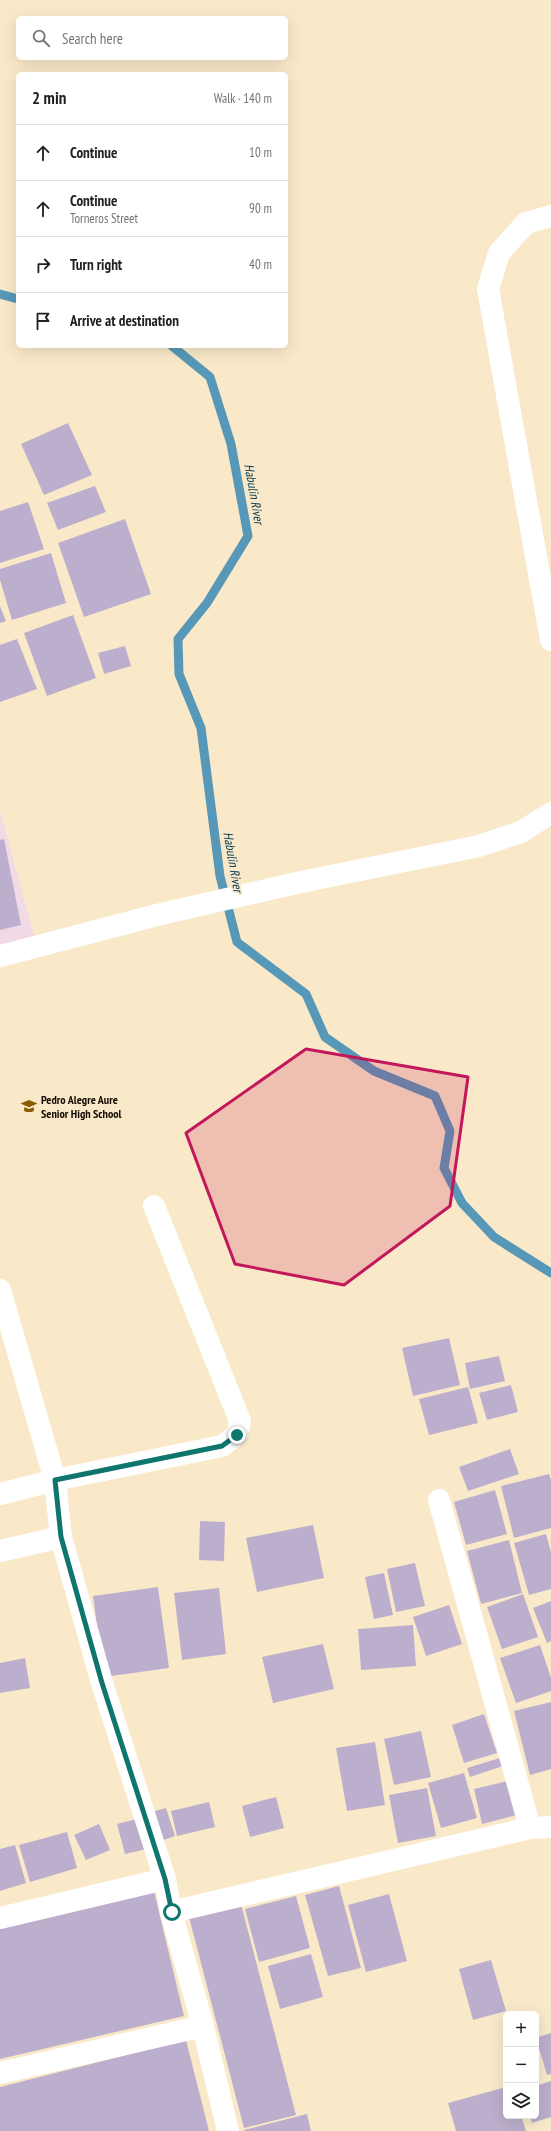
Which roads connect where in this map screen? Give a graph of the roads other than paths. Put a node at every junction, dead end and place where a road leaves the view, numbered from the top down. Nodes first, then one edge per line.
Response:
1 (551, 216) edge
2 (551, 640) edge
3 (551, 813) edge
4 (0, 956) edge
5 (154, 1206) dead end
6 (0, 1290) edge
7 (55, 1480) junction
8 (0, 1494) edge
9 (439, 1500) dead end
10 (61, 1537) junction
11 (0, 1551) edge
12 (540, 1828) edge
13 (165, 1879) junction
14 (172, 1912) junction
15 (0, 1918) edge
16 (203, 2026) junction
17 (0, 2073) edge
18 (228, 2131) edge

1 - 2 street
3 - 4 street
5 - 7 street
6 - 7 street
7 - 8 street
7 - 10 street
9 - 12 street
10 - 11 street
10 - 13 street
12 - 14 street
13 - 14 street
13 - 15 street
14 - 16 street
16 - 17 street
16 - 18 street

